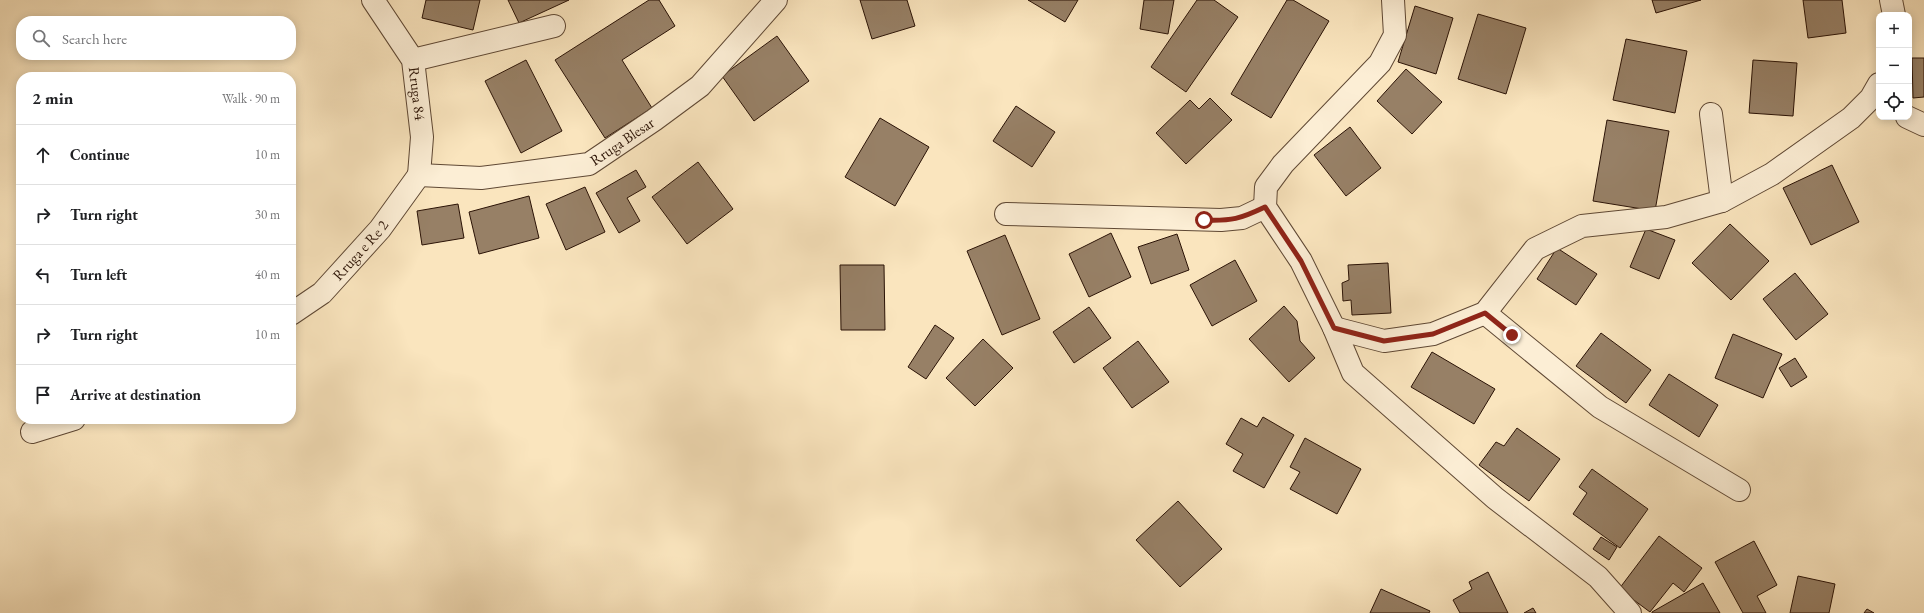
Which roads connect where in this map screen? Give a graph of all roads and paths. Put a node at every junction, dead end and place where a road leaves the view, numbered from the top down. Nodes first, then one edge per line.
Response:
1 (373, 0) edge
2 (776, 0) edge
3 (1393, 0) edge
4 (1892, 0) edge
5 (1894, 12) edge
6 (554, 26) dead end
7 (413, 60) junction
8 (1876, 95) edge
9 (1711, 114) dead end
10 (1912, 119) edge
11 (1924, 125) edge
12 (419, 175) junction
13 (1722, 201) junction
14 (1265, 207) junction
15 (1006, 214) dead end
16 (296, 310) edge
17 (1485, 313) junction
18 (1334, 328) junction
19 (58, 424) edge
20 (32, 432) dead end
21 (1739, 490) dead end
22 (1630, 613) edge

1 - 7 street, Rruga 84
2 - 12 street, Rruga Blesar
3 - 14 street
4 - 5 street
6 - 7 street
7 - 12 street, Rruga 84
8 - 13 street
9 - 13 street
10 - 11 street
12 - 16 street, Rruga e Re 2
13 - 17 street
14 - 15 street
14 - 18 street
17 - 18 street
17 - 21 street
18 - 22 street
19 - 20 street

